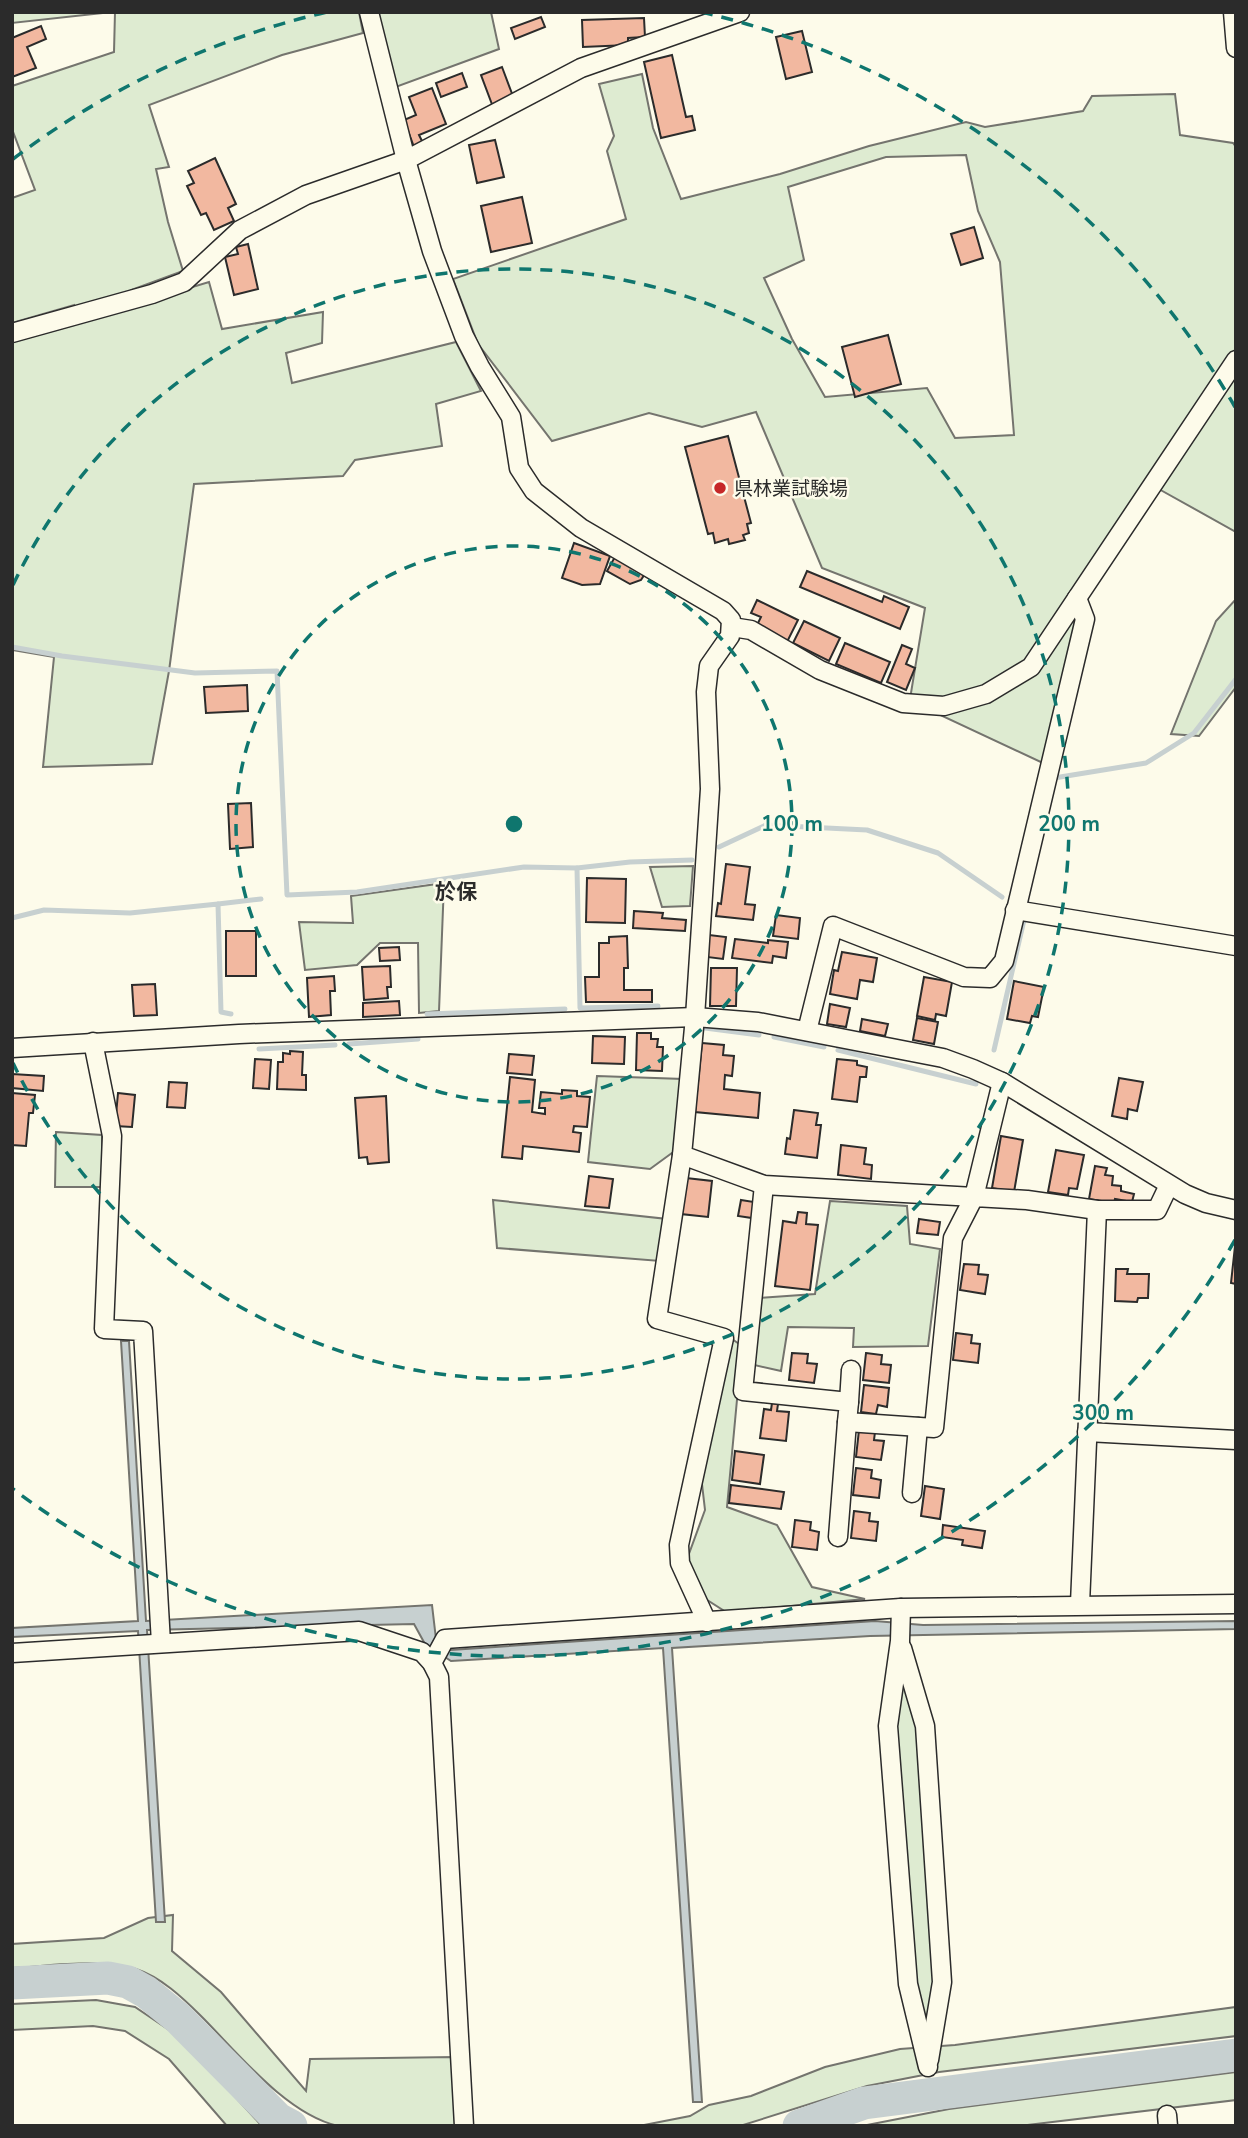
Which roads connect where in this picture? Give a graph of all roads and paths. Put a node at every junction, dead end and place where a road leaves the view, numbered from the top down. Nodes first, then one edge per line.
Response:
1 (369, 12) edge
2 (740, 12) edge
3 (1234, 12) edge
4 (1236, 48) edge
5 (406, 160) junction
6 (12, 333) edge
7 (1236, 360) edge
8 (1077, 598) junction
9 (732, 627) junction
10 (1015, 910) junction
11 (1236, 946) edge
12 (695, 1017) junction
13 (807, 1031) junction
14 (93, 1042) junction
15 (12, 1048) edge
16 (1002, 1082) junction
17 (682, 1155) junction
18 (764, 1185) junction
19 (1169, 1185) junction
20 (974, 1197) junction
21 (1097, 1210) junction
22 (1236, 1210) edge
23 (851, 1370) dead end
24 (849, 1402) junction
25 (847, 1422) junction
26 (918, 1427) junction
27 (1087, 1432) junction
28 (1236, 1440) edge
29 (912, 1493) dead end
30 (838, 1537) dead end
31 (1080, 1604) junction
32 (1236, 1604) edge
33 (901, 1608) junction
34 (707, 1622) junction
35 (153, 1636) junction
36 (900, 1642) junction
37 (12, 1653) edge
38 (432, 1663) junction
39 (464, 2126) edge

1 - 5 street
2 - 5 street
3 - 4 street
5 - 6 street
5 - 9 street
7 - 8 street
8 - 9 street
8 - 10 street
9 - 12 street
10 - 11 street
10 - 13 street
12 - 13 street
12 - 14 street
12 - 17 street
13 - 16 street
14 - 15 street
14 - 35 street
16 - 19 street
16 - 20 street
17 - 18 street
17 - 34 street
18 - 20 street
18 - 24 street
19 - 21 street
19 - 22 street
20 - 21 street
20 - 26 street
21 - 27 street
23 - 24 street
24 - 25 street
25 - 26 street
25 - 30 street
26 - 29 street
27 - 28 street
27 - 31 street
31 - 32 street
31 - 33 street
33 - 34 street
33 - 36 street
34 - 38 street
35 - 37 street
35 - 38 street
36 - 36 street
38 - 39 street

